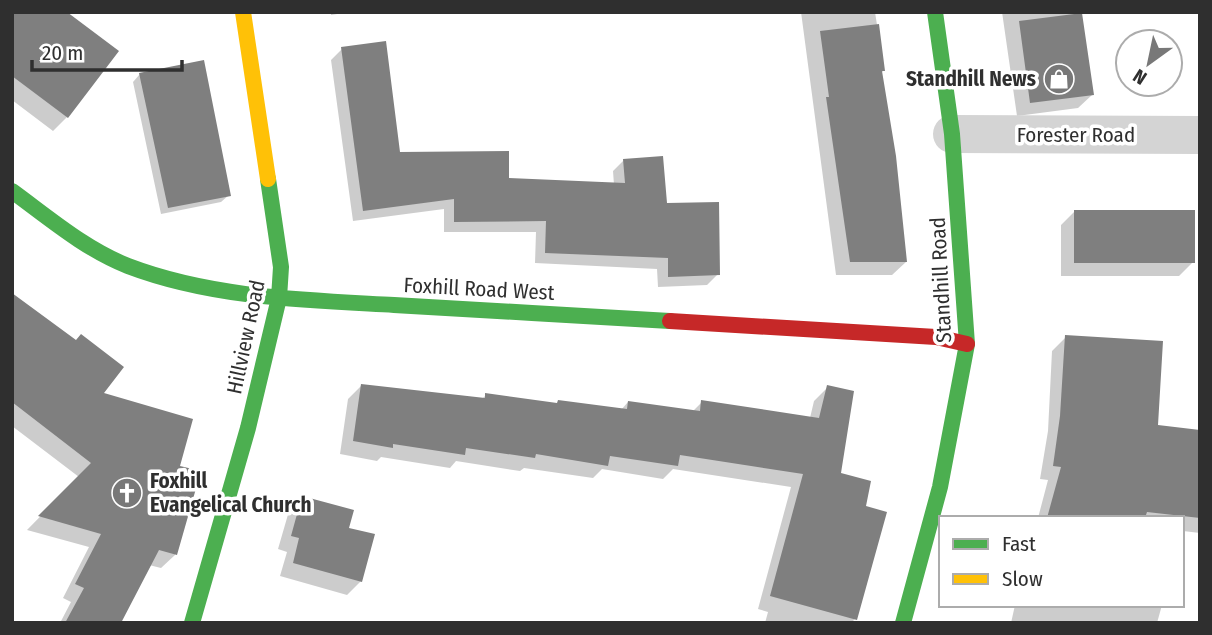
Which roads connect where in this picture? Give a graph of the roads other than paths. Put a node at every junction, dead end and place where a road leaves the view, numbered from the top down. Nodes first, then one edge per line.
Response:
1 (243, 12) edge
2 (935, 12) edge
3 (952, 134) junction
4 (1200, 135) edge
5 (12, 191) edge
6 (279, 298) junction
7 (967, 344) junction
8 (192, 623) edge
9 (903, 623) edge

1 - 6 street, Hillview Road
2 - 3 street, Standhill Road
3 - 4 street, Forester Road
3 - 7 street, Standhill Road
5 - 6 street, Foxhill Road West
6 - 7 street, Foxhill Road West
6 - 8 street, Hillview Road
7 - 9 street, Standhill Road

